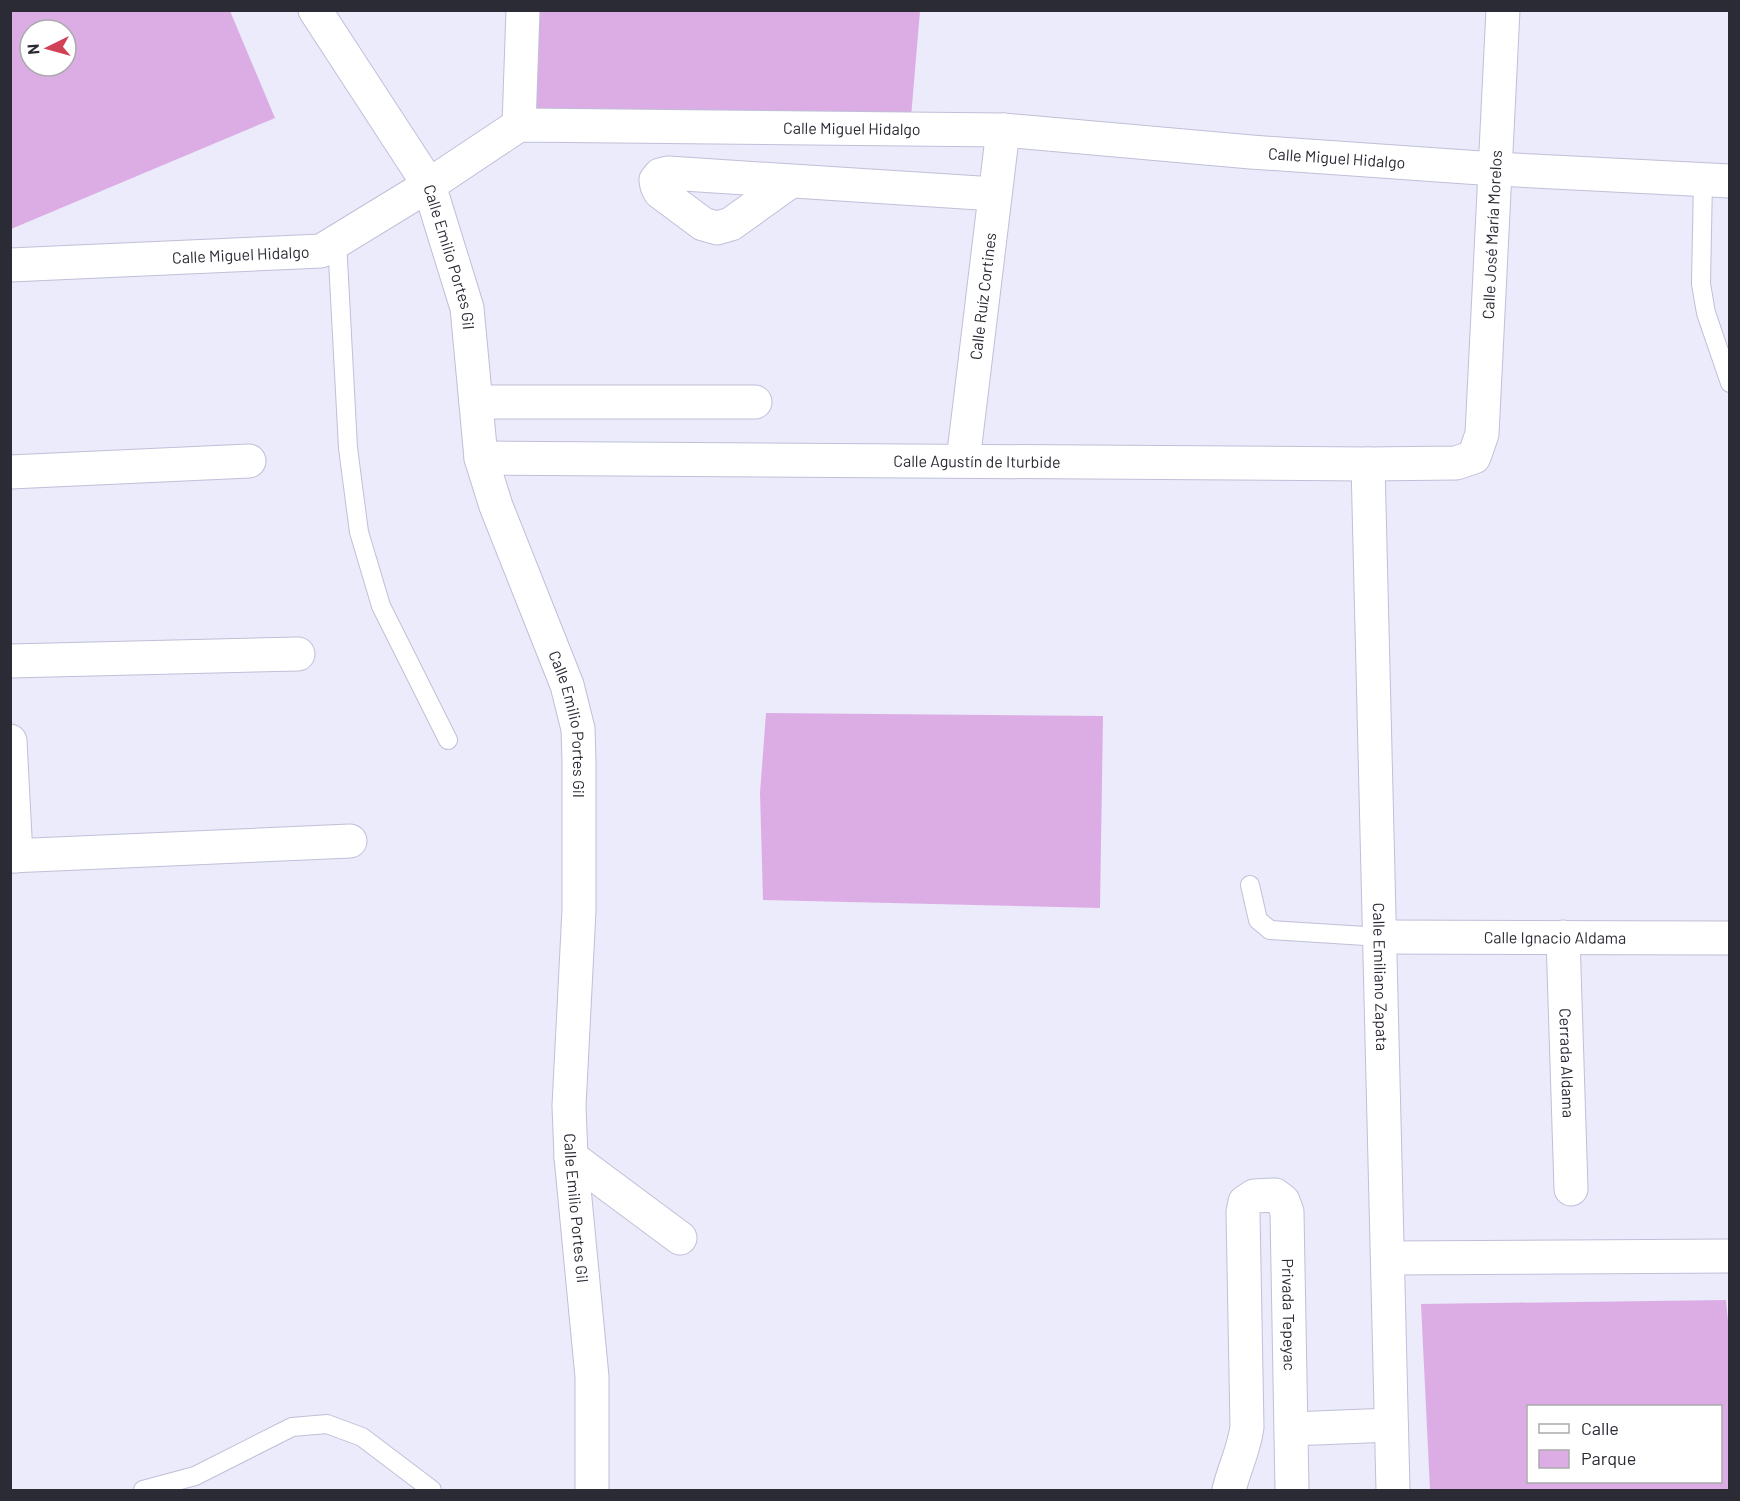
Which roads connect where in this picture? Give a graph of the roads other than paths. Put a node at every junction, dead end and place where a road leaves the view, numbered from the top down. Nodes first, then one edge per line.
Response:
1 (315, 10) edge
2 (523, 10) edge
3 (1503, 10) edge
4 (519, 125) junction
5 (1002, 130) junction
6 (1495, 169) junction
7 (1716, 180) edge
8 (791, 181) dead end
9 (429, 185) junction
10 (995, 194) junction
11 (337, 241) junction
12 (10, 265) edge
13 (1730, 383) edge
14 (476, 402) junction
15 (755, 402) dead end
16 (1474, 457) joint
17 (481, 458) junction
18 (249, 461) dead end
19 (963, 461) junction
20 (1368, 464) junction
21 (10, 472) edge
22 (298, 654) dead end
23 (10, 661) edge
24 (448, 740) dead end
25 (10, 741) edge
26 (350, 841) dead end
27 (13, 856) edge
28 (1250, 885) dead end
29 (1381, 937) junction
30 (1563, 938) junction
31 (1730, 938) edge
32 (571, 1157) junction
33 (1571, 1189) dead end
34 (680, 1238) dead end
35 (1730, 1256) edge
36 (1388, 1258) junction
37 (1391, 1425) junction
38 (1291, 1429) junction
39 (143, 1491) edge
40 (432, 1491) edge
41 (592, 1491) edge
42 (1229, 1491) edge
43 (1292, 1491) edge
44 (1392, 1491) edge

1 - 9 street, Calle Emilio Portes Gil
2 - 4 street
3 - 6 street, Calle José María Morelos
4 - 5 street, Calle Miguel Hidalgo
4 - 9 street, Calle Miguel Hidalgo
5 - 6 street, Calle Miguel Hidalgo
5 - 10 street, Calle Ruíz Cortines
6 - 7 street, Calle Miguel Hidalgo
6 - 16 street, Calle José María Morelos
7 - 13 lane
8 - 10 street
9 - 11 street, Calle Miguel Hidalgo
9 - 14 street, Calle Emilio Portes Gil
10 - 19 street, Calle Ruíz Cortines
11 - 12 street, Calle Miguel Hidalgo
11 - 24 lane
14 - 15 street
14 - 17 street, Calle Emilio Portes Gil
16 - 20 street, Calle Agustín de Iturbide
17 - 19 street, Calle Agustín de Iturbide
17 - 32 street, Calle Emilio Portes Gil
18 - 21 street
19 - 20 street, Calle Agustín de Iturbide
20 - 29 street, Calle Emiliano Zapata
22 - 23 street
25 - 27 street
26 - 27 street
28 - 29 lane
29 - 30 street, Calle Ignacio Aldama
29 - 36 street, Calle Emiliano Zapata
30 - 31 street, Calle Ignacio Aldama
30 - 33 street, Cerrada Aldama
32 - 34 street
32 - 41 street, Calle Emilio Portes Gil
35 - 36 street
36 - 37 street, Calle Emiliano Zapata
37 - 38 street
37 - 44 street, Calle Emiliano Zapata
38 - 42 street, Privada Tepeyac
38 - 43 street, Privada Tepeyac
39 - 40 lane

